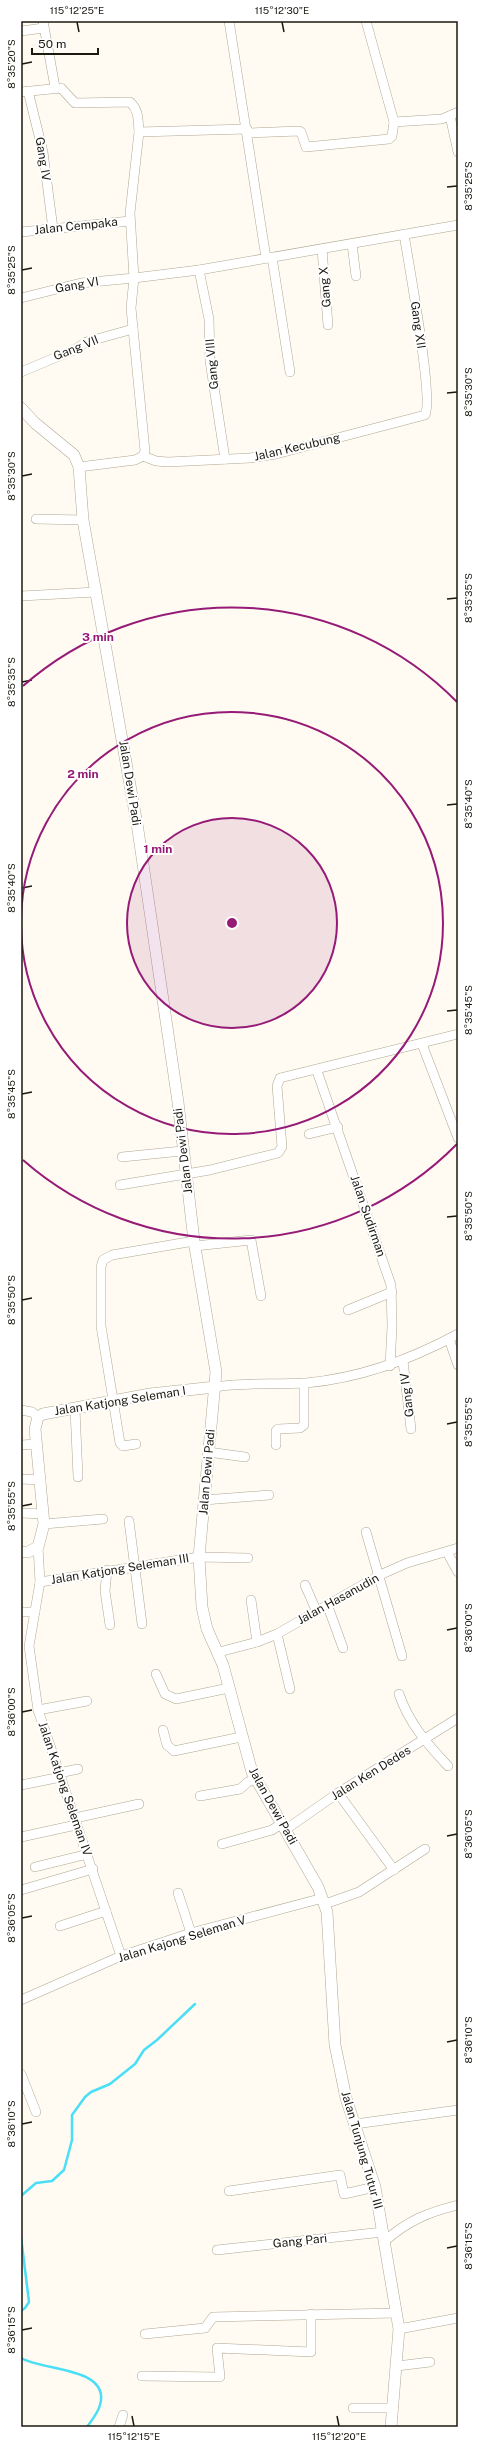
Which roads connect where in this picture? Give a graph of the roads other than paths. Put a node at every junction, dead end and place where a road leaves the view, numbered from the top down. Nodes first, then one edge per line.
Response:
1 (229, 21) edge
2 (366, 21) edge
3 (44, 24) edge
4 (21, 31) edge
5 (55, 87) junction
6 (24, 92) edge
7 (454, 114) edge
8 (394, 122) junction
9 (247, 131) junction
10 (139, 132) junction
11 (458, 152) edge
12 (130, 221) junction
13 (458, 225) edge
14 (52, 229) junction
15 (21, 232) edge
16 (404, 234) junction
17 (352, 244) junction
18 (322, 249) junction
19 (269, 258) junction
20 (199, 270) junction
21 (356, 276) dead end
22 (134, 278) junction
23 (21, 298) edge
24 (328, 325) dead end
25 (133, 329) junction
26 (21, 372) edge
27 (290, 372) dead end
28 (21, 408) edge
29 (425, 415) joint
30 (143, 456) junction
31 (225, 459) junction
32 (80, 467) junction
33 (36, 520) dead end
34 (83, 520) junction
35 (96, 592) junction
36 (21, 596) edge
37 (458, 1034) edge
38 (422, 1044) junction
39 (317, 1071) junction
40 (454, 1117) edge
41 (338, 1127) junction
42 (309, 1134) dead end
43 (458, 1138) edge
44 (182, 1151) junction
45 (122, 1157) dead end
46 (186, 1175) junction
47 (120, 1185) dead end
48 (194, 1244) junction
49 (392, 1292) junction
50 (261, 1296) dead end
51 (348, 1310) dead end
52 (458, 1334) edge
53 (449, 1339) junction
54 (402, 1361) junction
55 (458, 1364) edge
56 (390, 1366) junction
57 (304, 1383) junction
58 (215, 1387) junction
59 (113, 1402) junction
60 (75, 1409) junction
61 (21, 1410) edge
62 (38, 1417) junction
63 (410, 1429) dead end
64 (37, 1444) junction
65 (136, 1444) dead end
66 (21, 1445) edge
67 (276, 1445) dead end
68 (208, 1452) junction
69 (245, 1457) dead end
70 (78, 1477) dead end
71 (21, 1479) edge
72 (41, 1480) junction
73 (269, 1495) dead end
74 (204, 1500) junction
75 (21, 1513) edge
76 (43, 1519) junction
77 (102, 1519) dead end
78 (129, 1521) dead end
79 (366, 1532) dead end
80 (38, 1547) junction
81 (458, 1548) edge
82 (21, 1552) edge
83 (447, 1552) junction
84 (199, 1557) junction
85 (248, 1558) dead end
86 (134, 1566) junction
87 (107, 1570) junction
88 (458, 1572) edge
89 (380, 1575) junction
90 (40, 1582) junction
91 (306, 1584) dead end
92 (251, 1600) dead end
93 (327, 1604) junction
94 (316, 1610) junction
95 (21, 1612) edge
96 (36, 1612) junction
97 (142, 1624) dead end
98 (110, 1625) dead end
99 (276, 1634) junction
100 (257, 1642) junction
101 (25, 1646) edge
102 (343, 1648) dead end
103 (219, 1652) junction
104 (402, 1656) dead end
105 (156, 1674) dead end
106 (229, 1688) junction
107 (290, 1689) dead end
108 (399, 1694) dead end
109 (87, 1701) dead end
110 (38, 1710) junction
111 (458, 1718) edge
112 (163, 1730) dead end
113 (241, 1737) junction
114 (424, 1741) junction
115 (448, 1766) dead end
116 (78, 1769) dead end
117 (60, 1775) junction
118 (256, 1779) junction
119 (21, 1785) edge
120 (338, 1793) junction
121 (200, 1796) dead end
122 (139, 1804) dead end
123 (76, 1822) junction
124 (283, 1827) junction
125 (21, 1837) edge
126 (222, 1844) dead end
127 (425, 1849) dead end
128 (88, 1854) junction
129 (35, 1867) dead end
130 (93, 1869) junction
131 (394, 1870) junction
132 (21, 1890) edge
133 (178, 1893) dead end
134 (324, 1901) junction
135 (106, 1911) junction
136 (60, 1926) dead end
137 (191, 1933) junction
138 (121, 1956) junction
139 (21, 2000) edge
140 (21, 2074) edge
141 (458, 2110) edge
142 (36, 2112) dead end
143 (355, 2124) junction
144 (375, 2187) junction
145 (229, 2191) dead end
146 (458, 2205) edge
147 (384, 2236) junction
148 (217, 2250) dead end
149 (396, 2313) junction
150 (311, 2314) junction
151 (458, 2318) edge
152 (399, 2329) junction
153 (145, 2334) dead end
154 (430, 2362) dead end
155 (396, 2366) junction
156 (142, 2376) dead end
157 (353, 2408) dead end
158 (392, 2408) junction
159 (123, 2415) dead end
160 (119, 2427) edge
161 (391, 2427) edge

1 - 9 street
2 - 8 street
3 - 4 street
3 - 5 street
5 - 6 street
5 - 10 street
6 - 14 street, Gang IV
7 - 8 street
7 - 11 street
8 - 9 street
9 - 10 street
9 - 19 street
10 - 12 street
12 - 14 street, Jalan Cempaka
12 - 22 street
13 - 16 street, Gang VI
14 - 15 street, Jalan Cempaka
16 - 17 street, Gang VI
16 - 29 street, Gang XII
17 - 18 street, Gang VI
17 - 21 street
18 - 19 street, Gang VI
18 - 24 street, Gang X
19 - 20 street, Gang VI
19 - 27 street
20 - 22 street, Gang VI
20 - 31 street, Gang VIII
22 - 23 street, Gang VI
22 - 25 street
25 - 26 street, Gang VII
25 - 30 street
28 - 32 street, Jalan Dewi Padi
29 - 31 street, Jalan Kecubung
30 - 31 street, Jalan Kecubung
30 - 32 street
32 - 34 street, Jalan Dewi Padi
33 - 34 street
34 - 35 street, Jalan Dewi Padi
35 - 36 street
35 - 44 street, Jalan Dewi Padi
37 - 38 street
38 - 39 street
38 - 40 street
39 - 41 street, Jalan Sudirman
39 - 46 street
40 - 43 street
41 - 42 street
41 - 49 street, Jalan Sudirman
44 - 45 street
44 - 46 street, Jalan Dewi Padi
46 - 47 street
46 - 48 street, Jalan Dewi Padi
48 - 50 street
48 - 58 street, Jalan Dewi Padi
48 - 59 street
49 - 51 street
49 - 56 street, Jalan Sudirman
52 - 53 street
53 - 54 street
53 - 55 street
54 - 56 street
54 - 63 street, Gang IV
56 - 57 street
57 - 58 street
57 - 67 street
58 - 59 street, Jalan Katjong Seleman I
58 - 68 street, Jalan Dewi Padi
59 - 60 street, Jalan Katjong Seleman I
59 - 65 street
60 - 62 street, Jalan Katjong Seleman I
60 - 70 street
61 - 62 street
62 - 64 street, Jalan Katjong Seleman I
64 - 66 street
64 - 72 street, Jalan Katjong Seleman I
68 - 69 street
68 - 74 street, Jalan Dewi Padi
71 - 72 street
72 - 76 street, Jalan Katjong Seleman I
73 - 74 street
74 - 84 street, Jalan Dewi Padi
75 - 76 street
76 - 77 street
76 - 80 street, Jalan Katjong Seleman I
78 - 86 street
79 - 89 street
80 - 82 street
80 - 90 street, Jalan Katjong Seleman IV
81 - 83 street, Jalan Hasanudin
83 - 88 street
83 - 89 street, Jalan Hasanudin
84 - 85 street, Jalan Katjong Seleman III
84 - 86 street, Jalan Katjong Seleman III
84 - 103 street, Jalan Dewi Padi
86 - 87 street, Jalan Katjong Seleman III
86 - 97 street
87 - 90 street, Jalan Katjong Seleman III
87 - 98 street
89 - 93 street, Jalan Hasanudin
89 - 104 street
90 - 96 street, Jalan Katjong Seleman IV
91 - 94 street
92 - 100 street
93 - 94 street, Jalan Hasanudin
93 - 102 street
94 - 99 street, Jalan Hasanudin
95 - 96 street
96 - 101 street, Jalan Katjong Seleman IV
99 - 100 street, Jalan Hasanudin
99 - 107 street
100 - 103 street, Jalan Hasanudin
101 - 110 street, Jalan Katjong Seleman IV
103 - 106 street, Jalan Dewi Padi
105 - 106 street
106 - 113 street, Jalan Dewi Padi
108 - 114 street
109 - 110 street
110 - 117 street, Jalan Katjong Seleman IV
111 - 114 street, Jalan Ken Dedes
112 - 113 street
113 - 118 street, Jalan Dewi Padi
114 - 115 street
114 - 120 street, Jalan Ken Dedes
116 - 117 street
117 - 119 street
117 - 123 street, Jalan Katjong Seleman IV
118 - 121 street
118 - 124 street, Jalan Dewi Padi
120 - 124 street, Jalan Ken Dedes
120 - 131 street
122 - 123 street
123 - 125 street
123 - 128 street, Jalan Katjong Seleman IV
124 - 126 street, Jalan Ken Dedes
124 - 134 street, Jalan Dewi Padi
127 - 131 street, Jalan Kajong Seleman V
128 - 129 street
128 - 130 street, Jalan Katjong Seleman IV
130 - 132 street
130 - 135 street, Jalan Katjong Seleman IV
131 - 134 street, Jalan Kajong Seleman V
133 - 137 street
134 - 137 street, Jalan Kajong Seleman V
134 - 143 street, Jalan Tunjung Tutur III
135 - 136 street
135 - 138 street, Jalan Katjong Seleman IV
137 - 138 street, Jalan Kajong Seleman V
138 - 139 street, Jalan Kajong Seleman V
140 - 142 street
141 - 143 street
143 - 144 street, Jalan Tunjung Tutur III
144 - 145 street
144 - 147 street, Jalan Tunjung Tutur III
146 - 147 street
147 - 148 street, Gang Pari
147 - 149 street, Jalan Tunjung Tutur III
149 - 150 street
149 - 152 street, Jalan Tunjung Tutur III
150 - 153 street
150 - 156 street
151 - 152 street
152 - 155 street, Jalan Tunjung Tutur III
154 - 155 street
155 - 158 street, Jalan Tunjung Tutur III
157 - 158 street
158 - 161 street, Jalan Tunjung Tutur III
159 - 160 street

